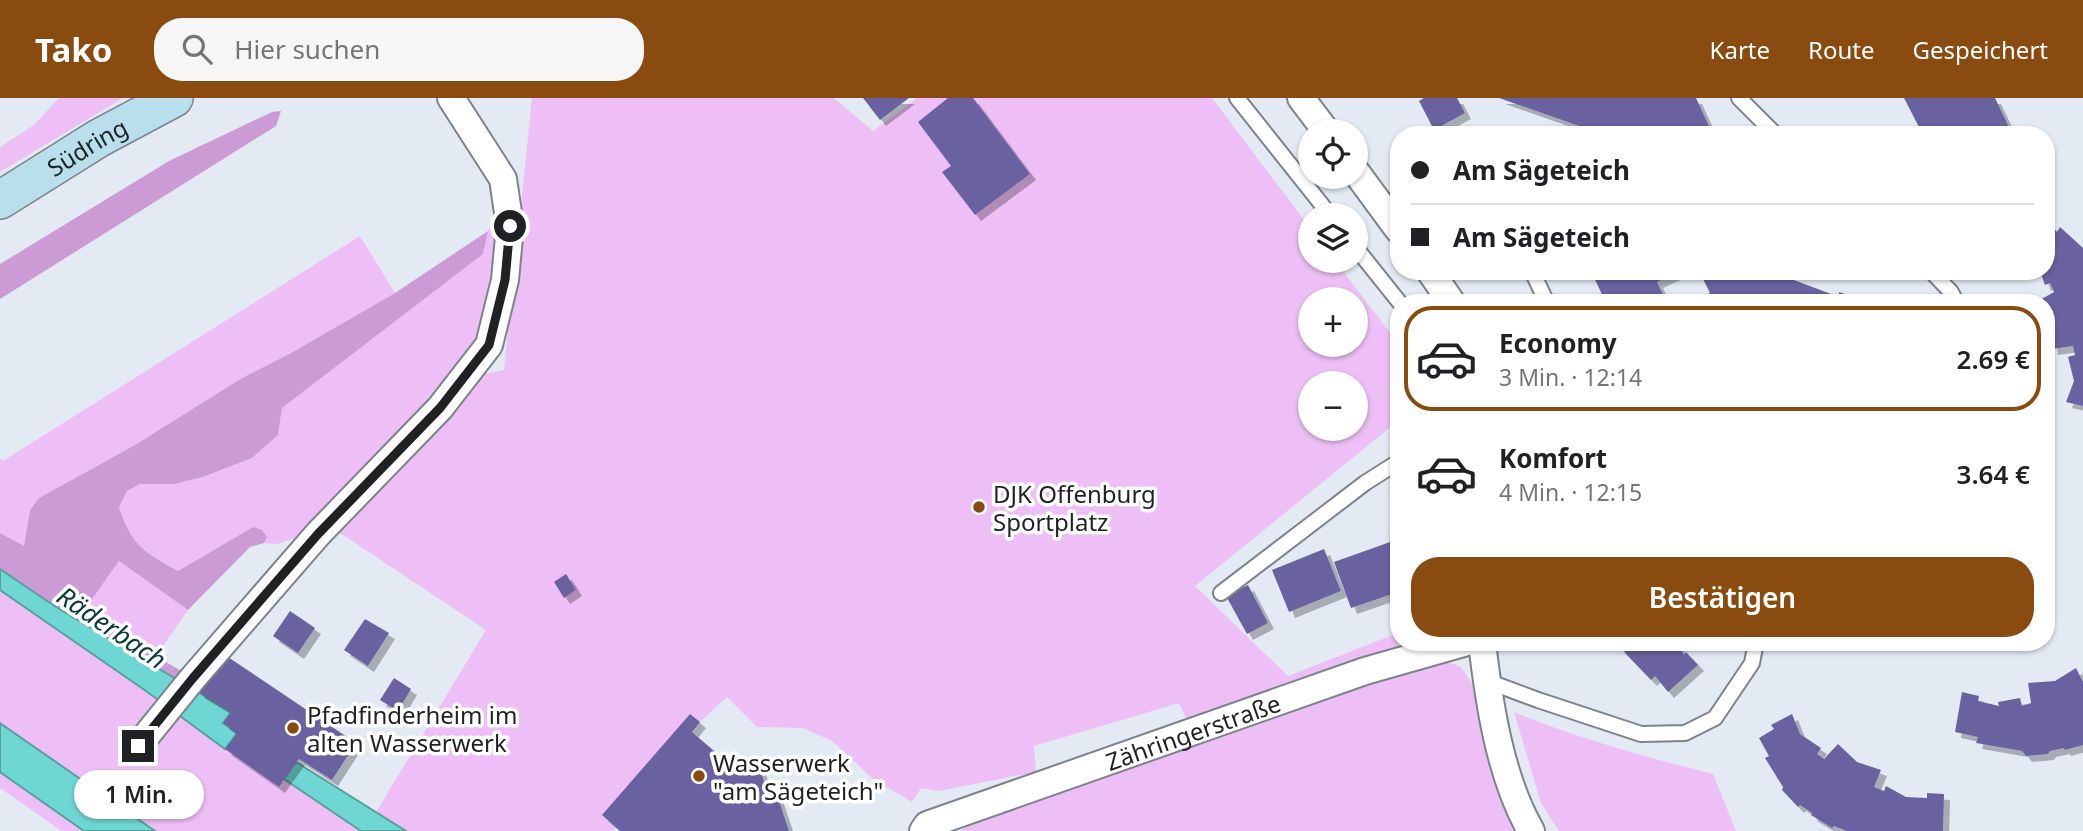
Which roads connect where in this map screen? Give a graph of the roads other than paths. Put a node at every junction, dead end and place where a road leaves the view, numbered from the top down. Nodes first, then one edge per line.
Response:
1 (174, 98) edge
2 (451, 98) edge
3 (1237, 98) edge
4 (1301, 98) edge
5 (1739, 98) edge
6 (1317, 119) edge
7 (1767, 126) edge
8 (1368, 188) edge
9 (0, 200) edge
10 (1320, 203) edge
11 (1390, 218) edge
12 (1368, 263) edge
13 (1940, 280) edge
14 (1393, 294) edge
15 (1952, 294) edge
16 (1390, 467) edge
17 (1221, 593) dead end
18 (1435, 651) edge
19 (1483, 651) edge
20 (1754, 651) edge
21 (1487, 681) junction
22 (138, 746) dead end
23 (923, 831) edge
24 (1531, 831) edge

1 - 9 street, Südring
2 - 22 street
3 - 10 lane
4 - 6 street
5 - 7 lane
8 - 11 street
12 - 14 lane
13 - 15 lane
16 - 17 lane
18 - 23 street, Zähringerstraße
19 - 21 street
20 - 21 lane
21 - 24 street

